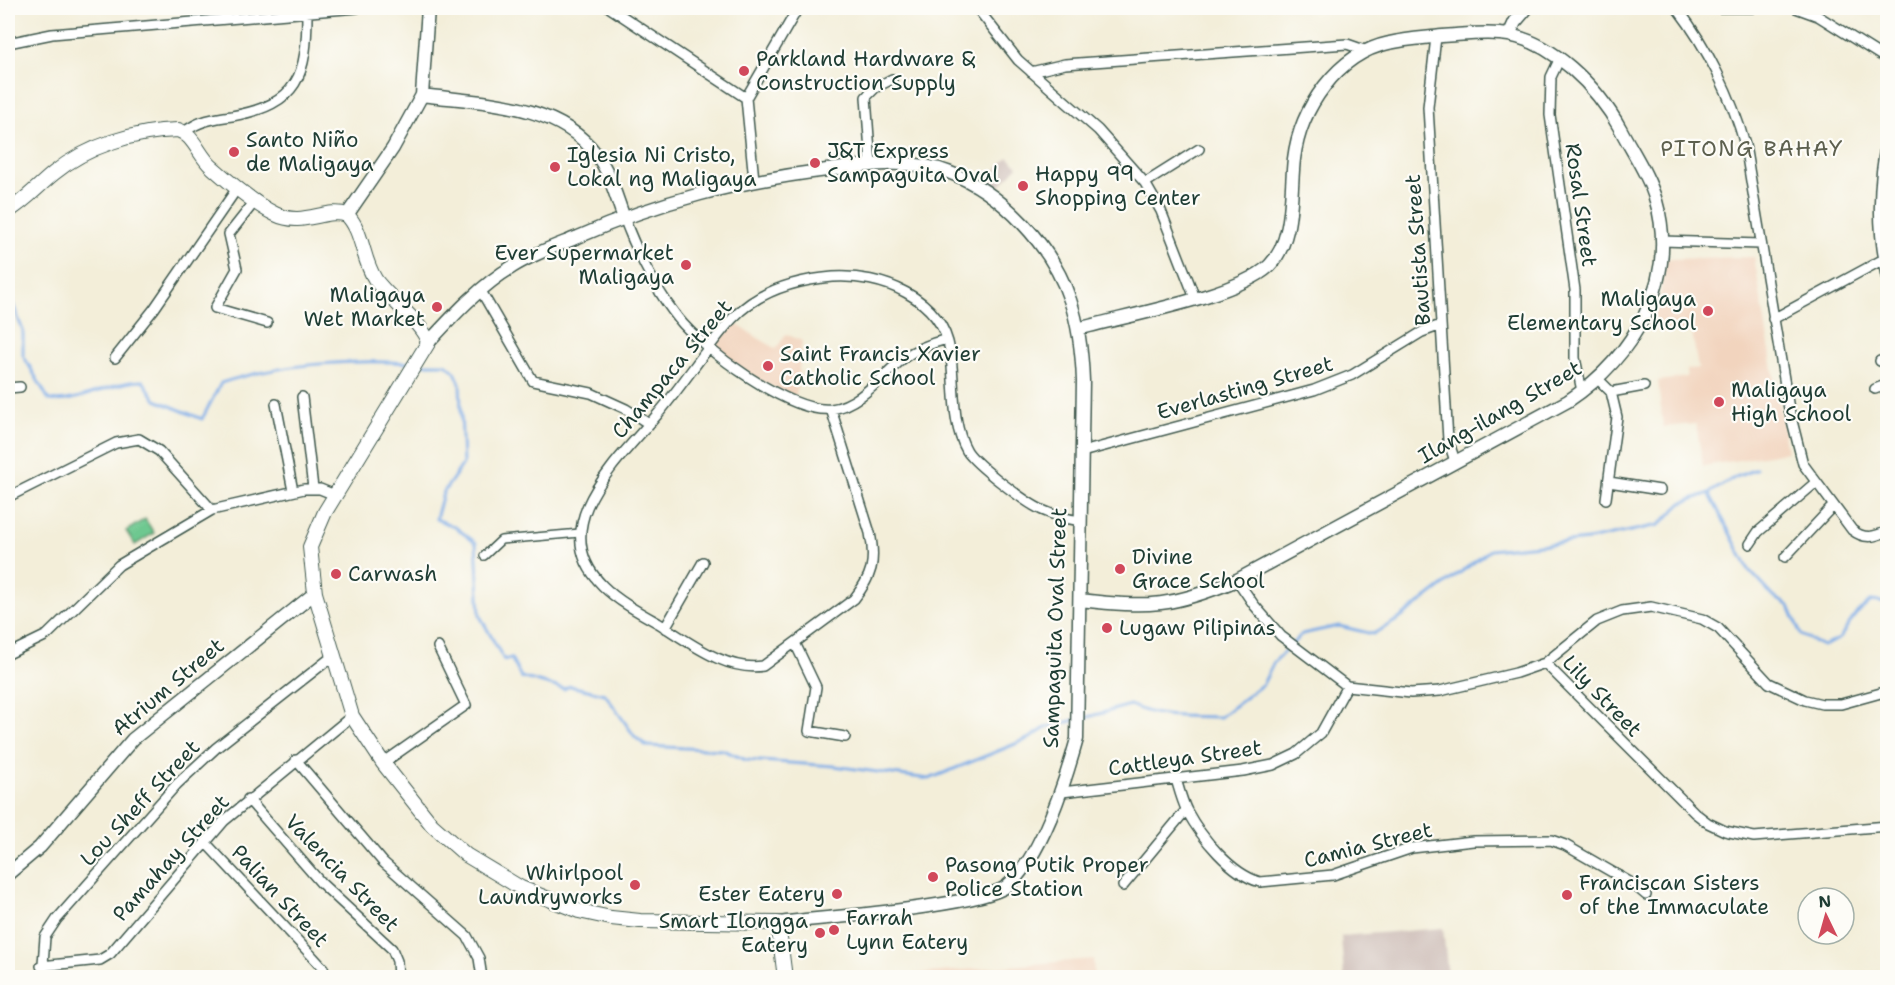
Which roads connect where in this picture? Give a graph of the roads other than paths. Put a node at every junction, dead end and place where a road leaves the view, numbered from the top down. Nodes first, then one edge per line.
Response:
1 (357, 8) edge
2 (428, 8) edge
3 (610, 8) edge
4 (798, 8) edge
5 (977, 8) edge
6 (1527, 8) edge
7 (1677, 8) edge
8 (1710, 8) edge
9 (1752, 8) edge
10 (1796, 8) edge
11 (307, 12) junction
12 (1509, 35) junction
13 (1436, 37) junction
14 (8, 43) edge
15 (1367, 51) junction
16 (1559, 60) junction
17 (1887, 60) edge
18 (1031, 72) junction
19 (892, 79) dead end
20 (422, 95) junction
21 (746, 98) junction
22 (184, 132) junction
23 (1887, 133) edge
24 (1199, 149) dead end
25 (871, 165) junction
26 (754, 180) junction
27 (1145, 183) junction
28 (238, 187) junction
29 (256, 200) junction
30 (8, 211) edge
31 (347, 215) junction
32 (624, 218) junction
33 (1662, 241) junction
34 (1760, 244) junction
35 (1882, 260) junction
36 (1887, 280) edge
37 (481, 291) junction
38 (1195, 298) junction
39 (1773, 320) junction
40 (267, 323) dead end
41 (1442, 324) junction
42 (1078, 329) junction
43 (947, 339) junction
44 (428, 343) junction
45 (710, 348) junction
46 (115, 358) dead end
47 (1598, 379) junction
48 (1887, 384) edge
49 (1644, 386) dead end
50 (20, 387) dead end
51 (8, 388) edge
52 (1875, 390) dead end
53 (1582, 391) junction
54 (1611, 392) junction
55 (302, 397) dead end
56 (276, 404) dead end
57 (831, 409) junction
58 (649, 424) junction
59 (1082, 452) junction
60 (1455, 461) junction
61 (1609, 482) junction
62 (1815, 483) junction
63 (313, 488) junction
64 (1660, 490) dead end
65 (293, 491) junction
66 (335, 495) junction
67 (8, 497) edge
68 (1606, 500) dead end
69 (1833, 506) junction
70 (212, 510) junction
71 (1081, 521) junction
72 (1887, 531) edge
73 (580, 533) junction
74 (1750, 544) dead end
75 (484, 556) dead end
76 (1785, 557) dead end
77 (703, 562) dead end
78 (1237, 580) junction
79 (315, 593) junction
80 (1080, 600) junction
81 (665, 628) junction
82 (795, 643) junction
83 (438, 647) dead end
84 (8, 654) edge
85 (333, 656) junction
86 (1545, 663) junction
87 (1347, 686) junction
88 (1887, 691) edge
89 (348, 719) junction
90 (844, 737) dead end
91 (296, 760) junction
92 (383, 763) junction
93 (1176, 779) junction
94 (1062, 792) junction
95 (248, 799) junction
96 (1186, 810) junction
97 (1887, 826) edge
98 (205, 842) junction
99 (8, 874) edge
100 (1123, 886) dead end
101 (1646, 895) dead end
102 (778, 923) junction
103 (41, 966) junction
104 (42, 978) edge
105 (326, 978) edge
106 (398, 978) edge
107 (482, 978) edge
108 (785, 978) edge

1 - 11 street
2 - 20 street
3 - 21 street
4 - 21 street
5 - 18 street
6 - 12 street
7 - 34 street
8 - 9 street
10 - 17 street
11 - 14 street
11 - 22 street
12 - 13 street, Ilang-ilang Street
12 - 16 street, Ilang-ilang Street
13 - 15 street, Ilang-ilang Street
13 - 41 street, Bautista Street
15 - 18 street, Ilang-ilang Street
15 - 38 street
16 - 33 street, Ilang-ilang Street
16 - 53 street, Rosal Street
18 - 27 street
19 - 25 street
20 - 31 street
20 - 32 street
21 - 26 street
22 - 28 main road
22 - 30 main road
23 - 35 street
24 - 27 street
25 - 26 street, Sampaguita Oval Street
25 - 42 street, Sampaguita Oval Street
26 - 32 street, Sampaguita Oval Street
27 - 38 street
28 - 29 main road
28 - 46 street
29 - 31 main road
29 - 40 street
31 - 44 main road
32 - 37 street, Sampaguita Oval Street
32 - 45 street
33 - 34 street
33 - 47 street, Ilang-ilang Street
34 - 39 street
35 - 36 street
35 - 39 street
37 - 44 street, Sampaguita Oval Street
37 - 58 street
38 - 42 street
39 - 62 street
41 - 59 street, Everlasting Street
41 - 60 street, Bautista Street
42 - 59 street, Sampaguita Oval Street
43 - 45 street, Champaca Street
43 - 57 street
43 - 71 street, Champaca Street
44 - 66 main road, Sampaguita Oval Street
45 - 57 street
45 - 58 street, Champaca Street
47 - 53 street, Ilang-ilang Street
47 - 54 street
48 - 52 street
49 - 54 street
50 - 51 street
53 - 60 street, Ilang-ilang Street
54 - 61 street
55 - 63 street
56 - 65 street
57 - 82 street, Champaca Street
58 - 73 street, Champaca Street
59 - 71 street, Sampaguita Oval Street
60 - 78 street, Ilang-ilang Street
61 - 64 street
61 - 68 street
62 - 69 street
62 - 74 street
63 - 65 street
63 - 66 street
65 - 70 street
66 - 79 main road, Sampaguita Oval Street
67 - 70 street
69 - 72 street
69 - 76 street
70 - 84 street
71 - 80 street, Sampaguita Oval Street
73 - 75 street
73 - 81 street, Champaca Street
77 - 81 street
78 - 80 street, Ilang-ilang Street
78 - 87 street, Lily Street
79 - 85 main road, Sampaguita Oval Street
79 - 99 street, Atrium Street
80 - 94 street, Sampaguita Oval Street
81 - 82 street, Champaca Street
82 - 90 street
83 - 92 street
85 - 89 main road, Sampaguita Oval Street
85 - 103 street, Lou Sheff Street
86 - 87 street, Lily Street
86 - 88 street
86 - 97 street, Lily Street
87 - 93 street, Cattleya Street
89 - 91 street, Pamahay Street
89 - 92 main road, Sampaguita Oval Street
91 - 95 street, Pamahay Street
91 - 107 street
92 - 102 main road, Sampaguita Oval Street
93 - 94 street, Cattleya Street
93 - 96 street, Camia Street
94 - 102 street, Sampaguita Oval Street
95 - 98 street, Pamahay Street
95 - 106 street, Valencia Street
96 - 100 street
96 - 101 street, Camia Street
98 - 103 street, Pamahay Street
98 - 105 street, Palian Street
102 - 108 main road
103 - 104 street, Lou Sheff Street

